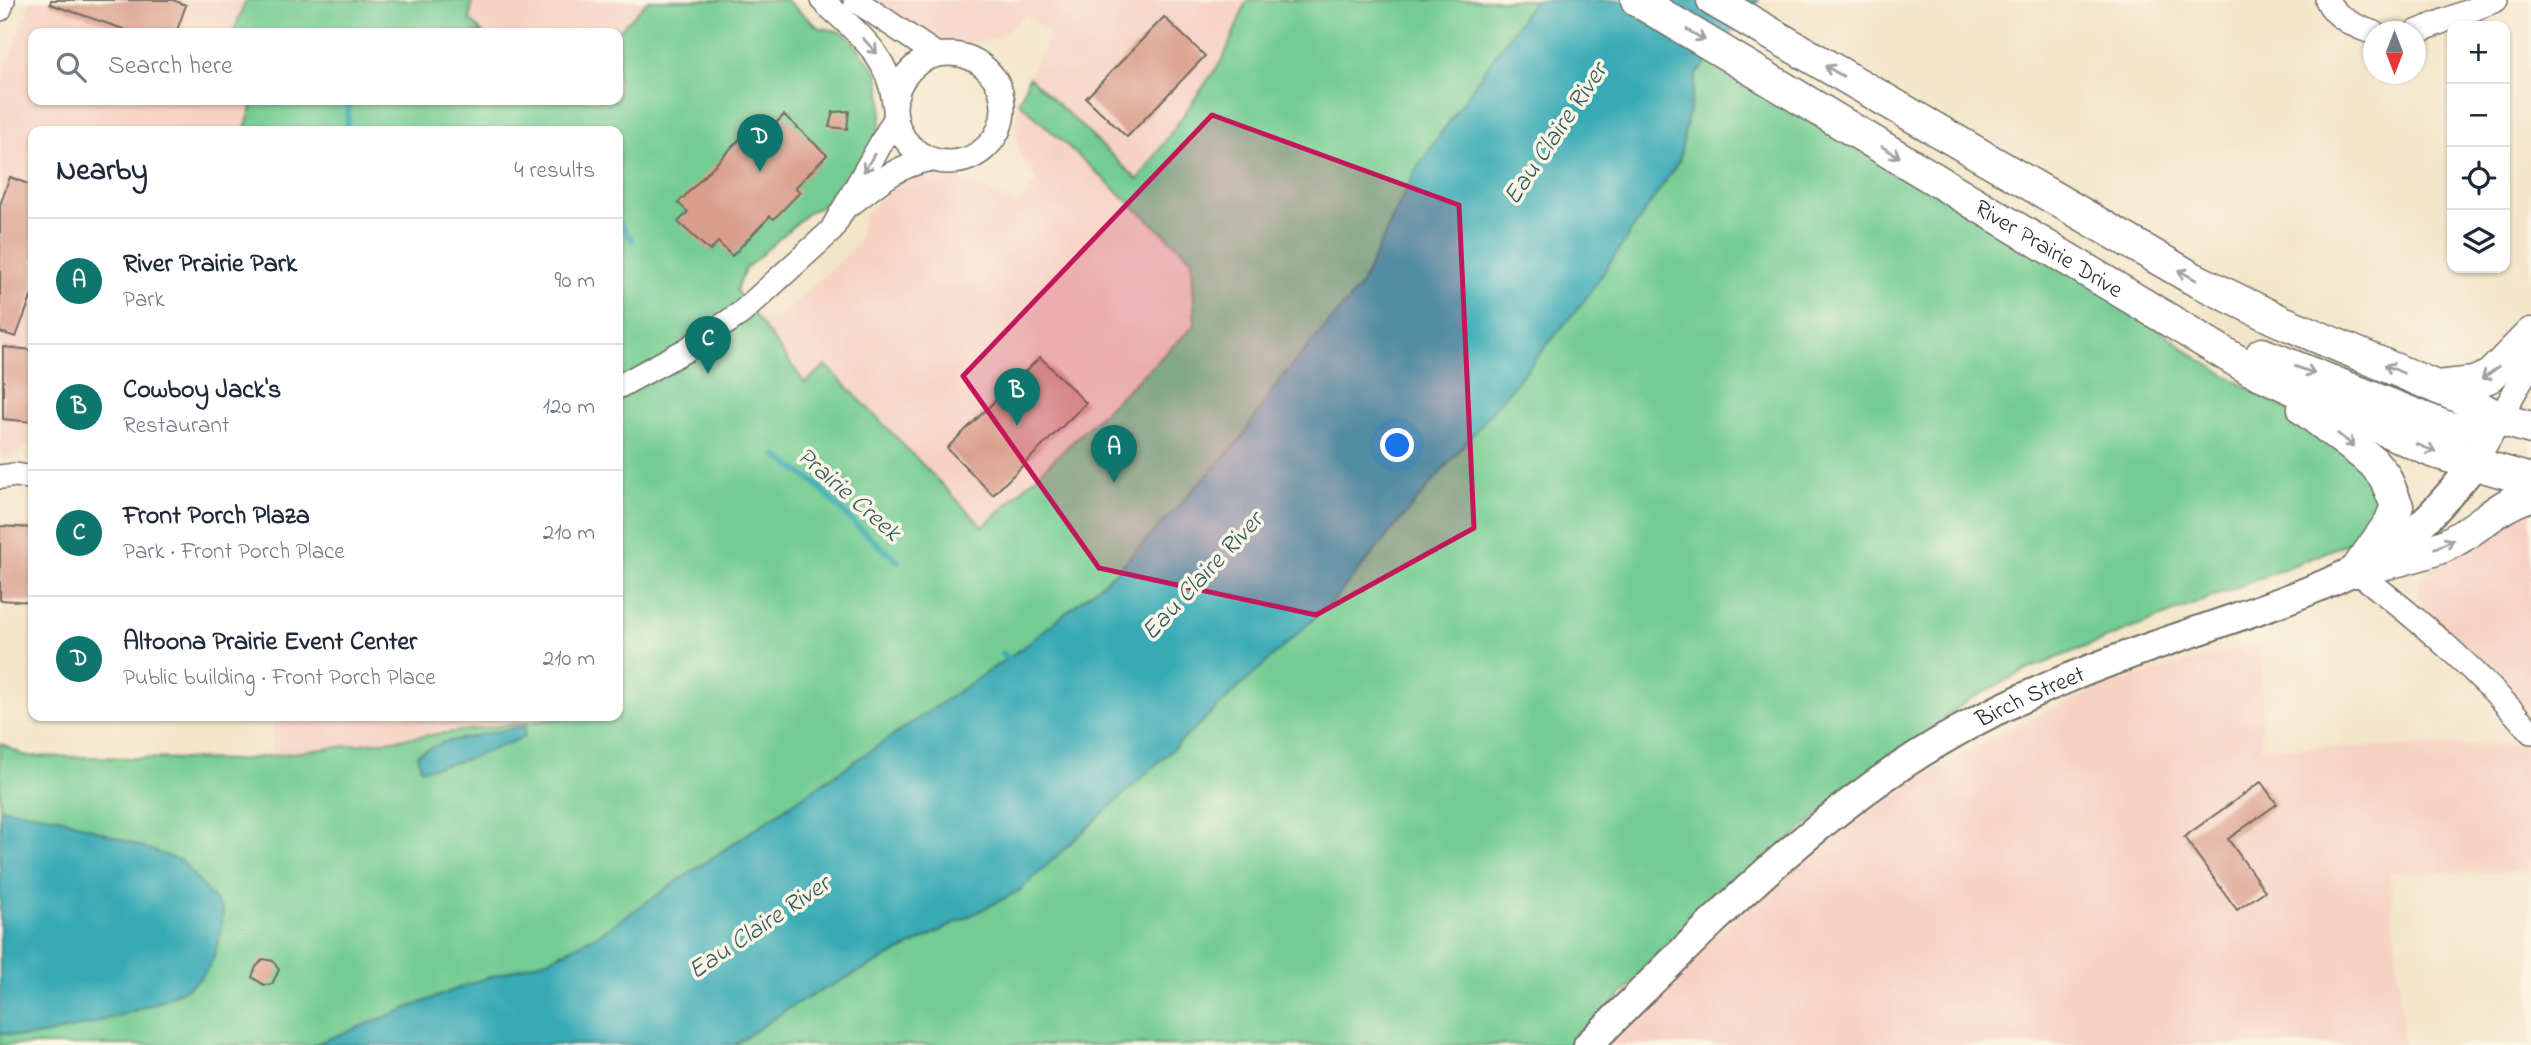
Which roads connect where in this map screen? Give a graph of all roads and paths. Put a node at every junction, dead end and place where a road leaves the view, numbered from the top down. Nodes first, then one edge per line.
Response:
1 (3, 0) edge
2 (822, 0) edge
3 (855, 0) edge
4 (1637, 0) edge
5 (1713, 0) edge
6 (2327, 0) edge
7 (2496, 0) edge
8 (0, 9) edge
9 (2426, 28) edge
10 (2363, 29) edge
11 (937, 55) junction
12 (895, 112) junction
13 (930, 159) junction
14 (843, 210) junction
15 (2172, 321) junction
16 (2531, 334) edge
17 (2531, 362) edge
18 (2252, 370) junction
19 (623, 384) edge
20 (2437, 387) junction
21 (2500, 419) junction
22 (2531, 428) edge
23 (2531, 457) edge
24 (2475, 464) junction
25 (2531, 481) edge
26 (2531, 495) edge
27 (2356, 571) junction
28 (2531, 732) edge
29 (1588, 1045) edge

1 - 8 street
2 -> 12 street
3 - 11 street
4 -> 15 main road, River Prairie Drive
20 -> 5 main road, River Prairie Drive
6 - 10 street
7 - 9 street
11 - 12 street
11 - 13 street
12 - 13 street
12 -> 14 street
13 - 14 street
14 - 19 street
15 - 18 main road, River Prairie Drive
15 -> 21 main road
16 -> 20 main road
17 - 21 street
18 -> 24 main road, River Prairie Drive
18 -> 27 main road
20 - 21 main road, River Prairie Drive
21 - 22 main road
21 - 24 street
23 - 24 main road
24 - 25 main road
24 - 27 street, Birch Street
27 -> 26 main road
27 - 28 street
27 - 29 street, Birch Street

